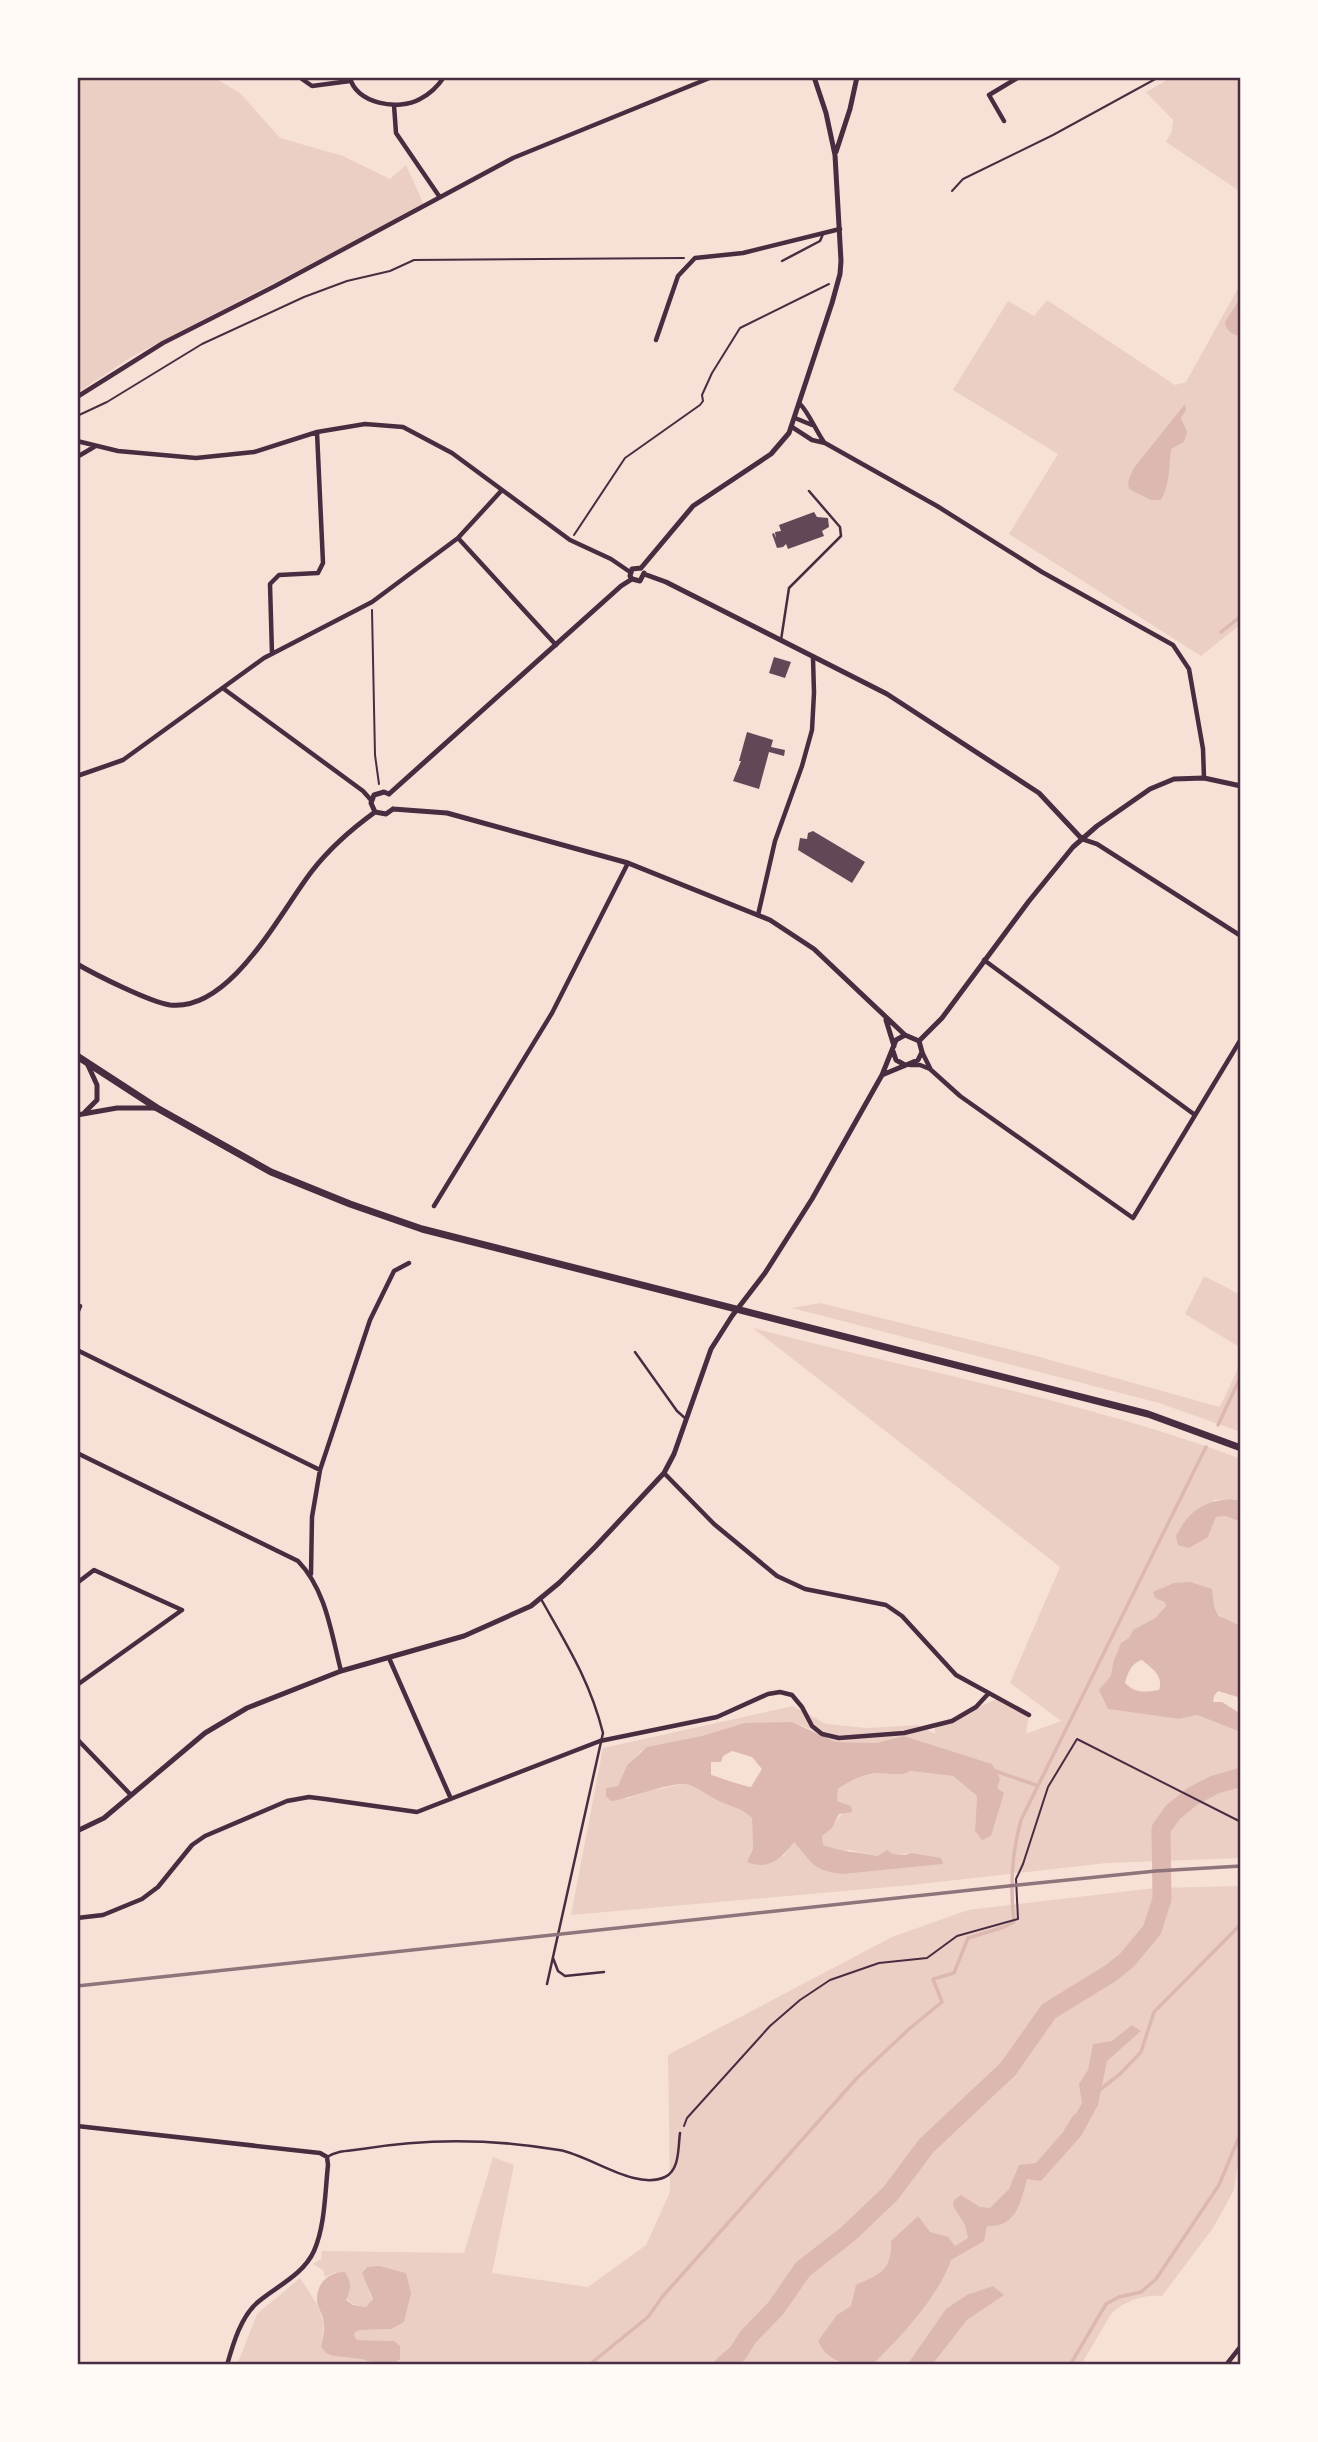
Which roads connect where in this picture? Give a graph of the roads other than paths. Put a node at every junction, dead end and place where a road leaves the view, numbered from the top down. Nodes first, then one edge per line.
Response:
1 (444, 77) edge
2 (712, 77) edge
3 (814, 77) edge
4 (857, 77) edge
5 (1019, 77) edge
6 (302, 79) dead end
7 (350, 79) edge
8 (394, 105) junction
9 (1004, 121) dead end
10 (835, 155) junction
11 (439, 196) junction
12 (840, 229) junction
13 (823, 234) junction
14 (782, 261) dead end
15 (656, 340) dead end
16 (77, 397) edge
17 (800, 404) junction
18 (795, 418) junction
19 (812, 426) junction
20 (792, 427) junction
21 (317, 432) junction
22 (77, 441) edge
23 (825, 443) junction
24 (95, 447) junction
25 (77, 457) edge
26 (502, 490) junction
27 (809, 491) dead end
28 (458, 538) junction
29 (643, 571) junction
30 (630, 572) junction
31 (632, 579) junction
32 (781, 640) junction
33 (556, 646) junction
34 (272, 654) junction
35 (813, 658) junction
36 (224, 689) junction
37 (77, 776) edge
38 (1204, 778) junction
39 (1241, 786) edge
40 (389, 794) junction
41 (371, 800) junction
42 (393, 809) junction
43 (375, 812) junction
44 (1082, 839) junction
45 (628, 863) junction
46 (758, 915) junction
47 (1241, 936) edge
48 (984, 960) junction
49 (77, 964) edge
50 (885, 1017) junction
51 (905, 1035) junction
52 (1241, 1039) edge
53 (919, 1041) junction
54 (893, 1049) junction
55 (922, 1052) junction
56 (77, 1056) edge
57 (87, 1063) junction
58 (908, 1065) junction
59 (930, 1069) junction
60 (882, 1075) junction
61 (157, 1108) junction
62 (80, 1115) edge
63 (1195, 1115) junction
64 (435, 1206) dead end
65 (409, 1263) dead end
66 (80, 1306) dead end
67 (77, 1313) edge
68 (77, 1350) edge
69 (635, 1352) dead end
70 (687, 1419) junction
71 (1241, 1448) edge
72 (77, 1453) edge
73 (320, 1470) junction
74 (664, 1473) junction
75 (311, 1574) junction
76 (77, 1583) edge
77 (541, 1599) junction
78 (390, 1658) junction
79 (341, 1671) junction
80 (77, 1685) edge
81 (988, 1694) junction
82 (1029, 1715) dead end
83 (77, 1739) edge
84 (600, 1741) junction
85 (130, 1794) junction
86 (451, 1799) junction
87 (77, 1831) edge
88 (77, 1918) edge
89 (553, 1958) junction
90 (604, 1972) dead end
91 (547, 1984) dead end
92 (78, 2127) edge
93 (680, 2133) road end
94 (327, 2157) junction
95 (1241, 2346) edge
96 (227, 2365) edge
97 (1226, 2365) edge

1 - 8 street
2 - 11 street
3 - 10 street
4 - 10 street
5 - 9 street
6 - 7 street
7 - 8 street
8 - 11 street
10 - 12 street
11 - 16 street
12 - 13 street
12 - 17 street
13 - 14 lane
13 - 15 street
17 - 18 street
17 - 19 street
18 - 19 street
18 - 20 street
19 - 23 street
20 - 23 street
20 - 29 street
21 - 24 street
21 - 26 street
21 - 34 street
22 - 24 street
23 - 38 street
24 - 25 street
26 - 28 street
26 - 30 street
27 - 32 lane
28 - 33 street
28 - 34 street
29 - 30 street
29 - 31 street
29 - 32 street
30 - 31 street
31 - 33 street
32 - 35 street
33 - 40 street
34 - 36 street
35 - 44 street
35 - 46 street
36 - 37 street
36 - 41 street
38 - 39 street
38 - 44 street
40 - 41 street
40 - 42 street
41 - 43 street
42 - 43 street
42 - 45 street
43 - 49 street
44 - 47 street
44 - 48 street
45 - 46 street
45 - 64 street
46 - 50 street
48 - 53 street
48 - 63 street
50 - 51 street
50 - 54 street
51 - 53 street
51 - 54 street
52 - 63 street
53 - 55 street
54 - 58 street
54 - 60 street
55 - 58 street
55 - 59 street
56 - 57 main road
57 - 61 main road
57 - 62 street
58 - 59 street
58 - 60 street
59 - 63 street
60 - 70 street
61 - 62 street
61 - 71 main road
65 - 73 street
66 - 67 street
68 - 73 street
69 - 70 lane
70 - 74 street
72 - 75 street
73 - 75 street
74 - 77 street
74 - 81 street
75 - 79 street
76 - 80 street
77 - 78 street
77 - 84 lane
78 - 79 street
78 - 86 street
79 - 85 street
81 - 82 street
81 - 84 street
83 - 85 street
84 - 86 street
84 - 89 lane
85 - 87 street
86 - 88 street
89 - 90 lane
89 - 91 lane
92 - 94 street
93 - 94 lane
94 - 96 street
95 - 97 street

